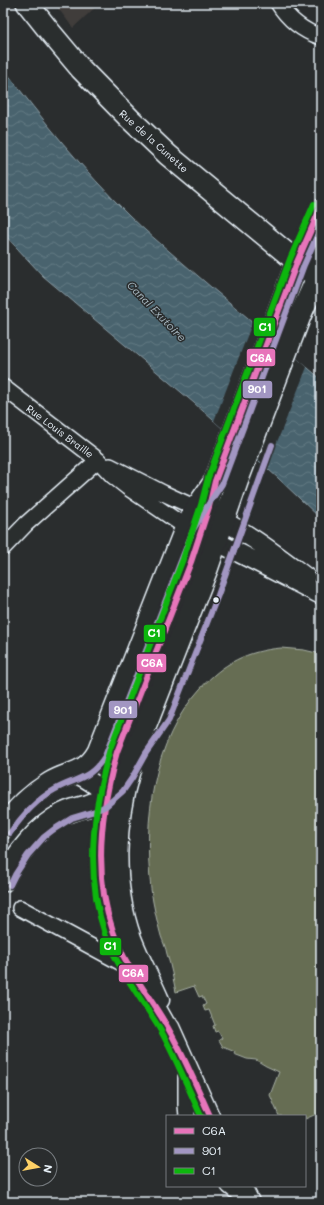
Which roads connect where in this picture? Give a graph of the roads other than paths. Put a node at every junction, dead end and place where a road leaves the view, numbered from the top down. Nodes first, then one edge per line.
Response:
1 (27, 3) edge
2 (278, 3) edge
3 (321, 37) edge
4 (321, 207) edge
5 (321, 231) edge
6 (297, 262) junction
7 (320, 276) edge
8 (3, 387) edge
9 (98, 460) junction
10 (209, 514) junction
11 (201, 534) junction
12 (3, 548) edge
13 (321, 589) edge
14 (321, 595) edge
15 (134, 758) junction
16 (75, 773) junction
17 (106, 796) junction
18 (62, 814) junction
19 (3, 828) edge
20 (120, 831) junction
21 (102, 839) junction
22 (3, 881) edge
23 (20, 908) dead end
24 (137, 967) junction
25 (186, 1065) junction
26 (187, 1115) edge
27 (210, 1115) edge
28 (230, 1187) edge
29 (242, 1187) edge
30 (249, 1202) edge

1 - 6 main road, Rue de la Cunette
2 - 3 street
4 - 6 street
5 - 7 street
6 - 7 main road, Rue de la Cunette
6 - 10 main road
7 - 10 main road
8 - 9 street, Rue Louis Braille
9 - 10 street, Rue Louis Braille
9 - 11 street, Rue Louis Braille
9 - 12 street
10 - 11 main road
10 - 11 main road
10 - 13 street
11 - 14 street
11 - 15 main road
11 - 16 main road
11 - 17 street
15 - 17 main road
15 - 20 street
16 - 17 street
16 - 19 main road
17 - 18 main road
17 - 20 street
17 - 21 street
18 - 21 street
18 - 22 main road
20 - 24 street
21 - 24 street
23 - 24 street
24 - 25 street
25 - 26 street
25 - 27 street
28 - 30 street
29 - 30 street

